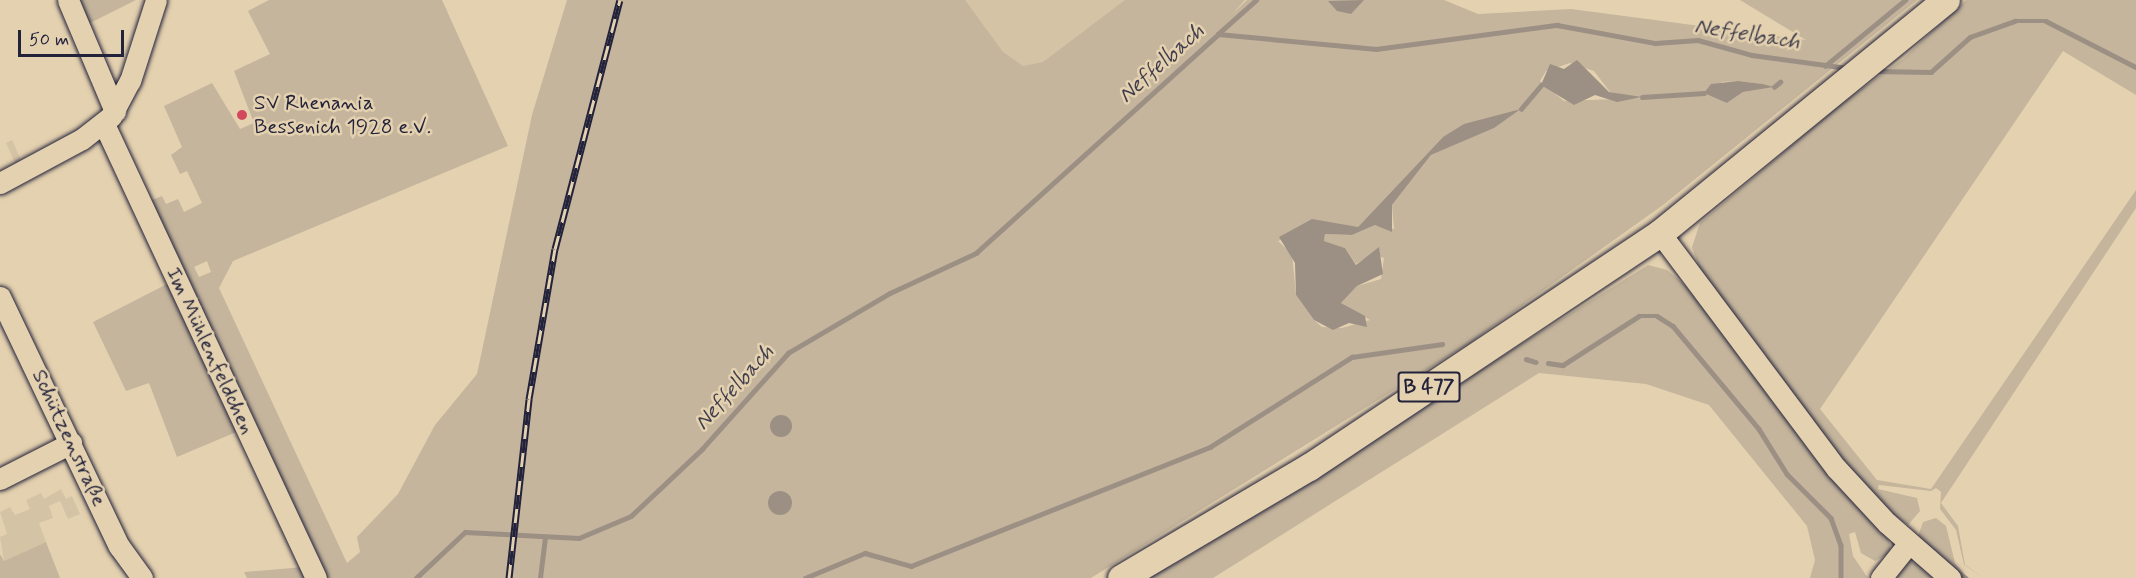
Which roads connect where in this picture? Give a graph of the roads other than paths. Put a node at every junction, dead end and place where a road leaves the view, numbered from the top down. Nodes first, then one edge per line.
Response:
1 (68, 0) edge
2 (156, 0) edge
3 (1946, 0) edge
4 (110, 117) junction
5 (0, 183) edge
6 (1660, 234) junction
7 (0, 297) edge
8 (71, 443) junction
9 (0, 479) edge
10 (1908, 544) junction
11 (141, 578) edge
12 (316, 578) edge
13 (1121, 578) edge
14 (1881, 578) edge
15 (1950, 578) edge

1 - 4 street, Im Mühlenfeldchen
2 - 4 street
3 - 6 main road, B 477
4 - 5 street
4 - 12 street, Im Mühlenfeldchen
6 - 10 street
6 - 13 main road, B 477
7 - 8 street, Schützenstraße
8 - 9 street
8 - 11 street, Schützenstraße
10 - 14 street
10 - 15 street

